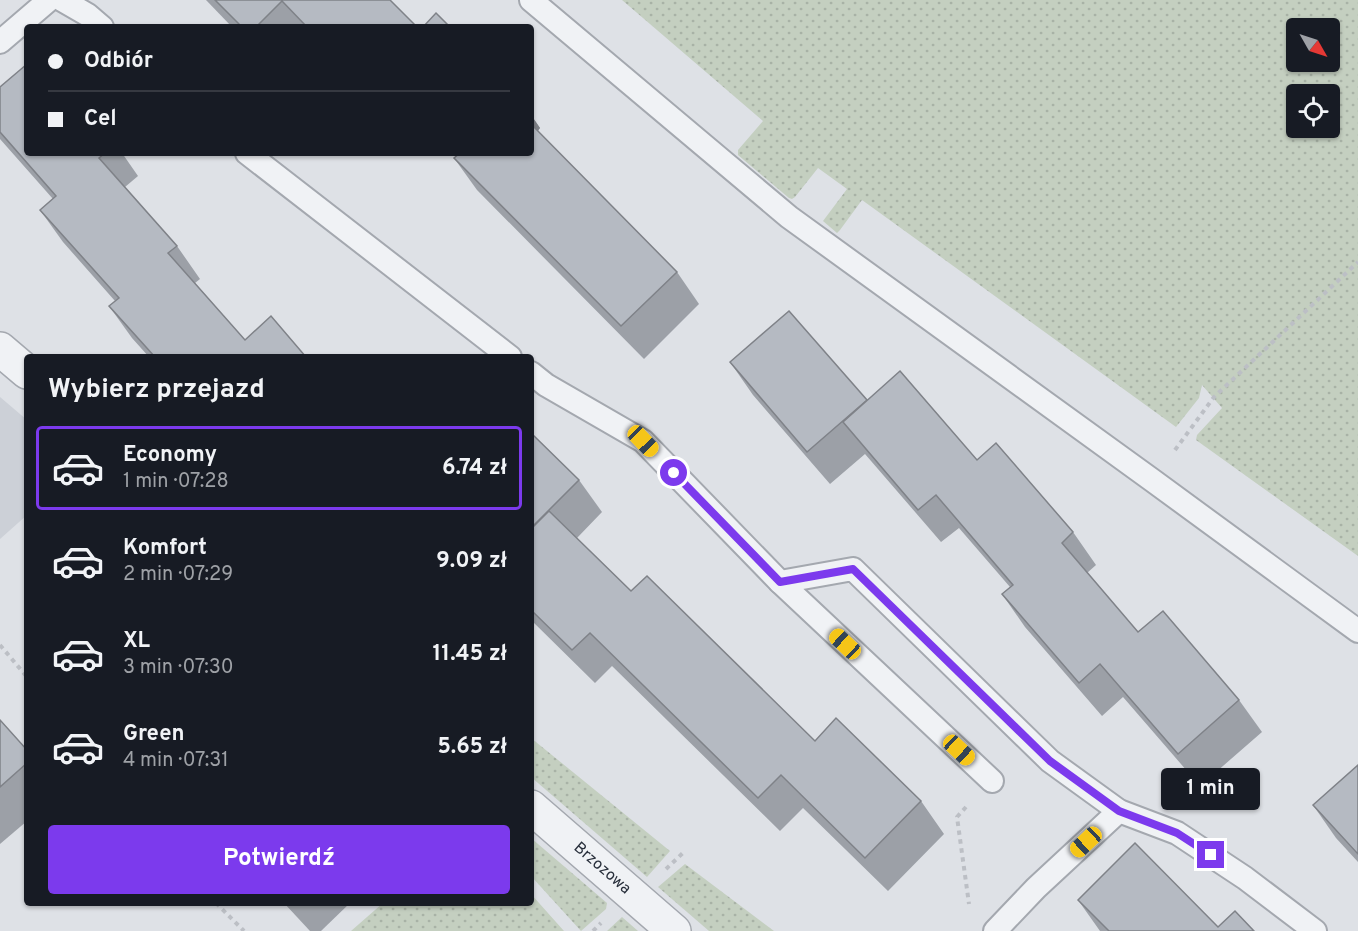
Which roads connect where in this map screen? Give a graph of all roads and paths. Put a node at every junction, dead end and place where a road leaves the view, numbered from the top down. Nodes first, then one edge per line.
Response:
1 (49, 0) edge
2 (62, 0) edge
3 (531, 0) edge
4 (98, 24) edge
5 (0, 42) edge
6 (251, 156) edge
7 (1358, 262) edge
8 (0, 349) edge
9 (506, 354) edge
10 (24, 369) edge
11 (534, 375) edge
12 (1152, 480) junction
13 (780, 582) junction
14 (1358, 631) edge
15 (0, 645) edge
16 (24, 673) edge
17 (992, 781) joint
18 (534, 810) edge
19 (1119, 811) junction
20 (219, 906) edge
21 (970, 915) dead end
22 (244, 931) edge
23 (674, 931) edge
24 (995, 931) edge
25 (1315, 931) edge

1 - 5 lane
2 - 4 lane
3 - 12 lane
6 - 9 lane
7 - 12 path
8 - 10 street
11 - 13 lane
12 - 14 lane
13 - 17 lane
13 - 19 lane
15 - 16 path
17 - 21 path
18 - 23 street, Brzozowa
19 - 24 lane
19 - 25 lane
20 - 22 path

